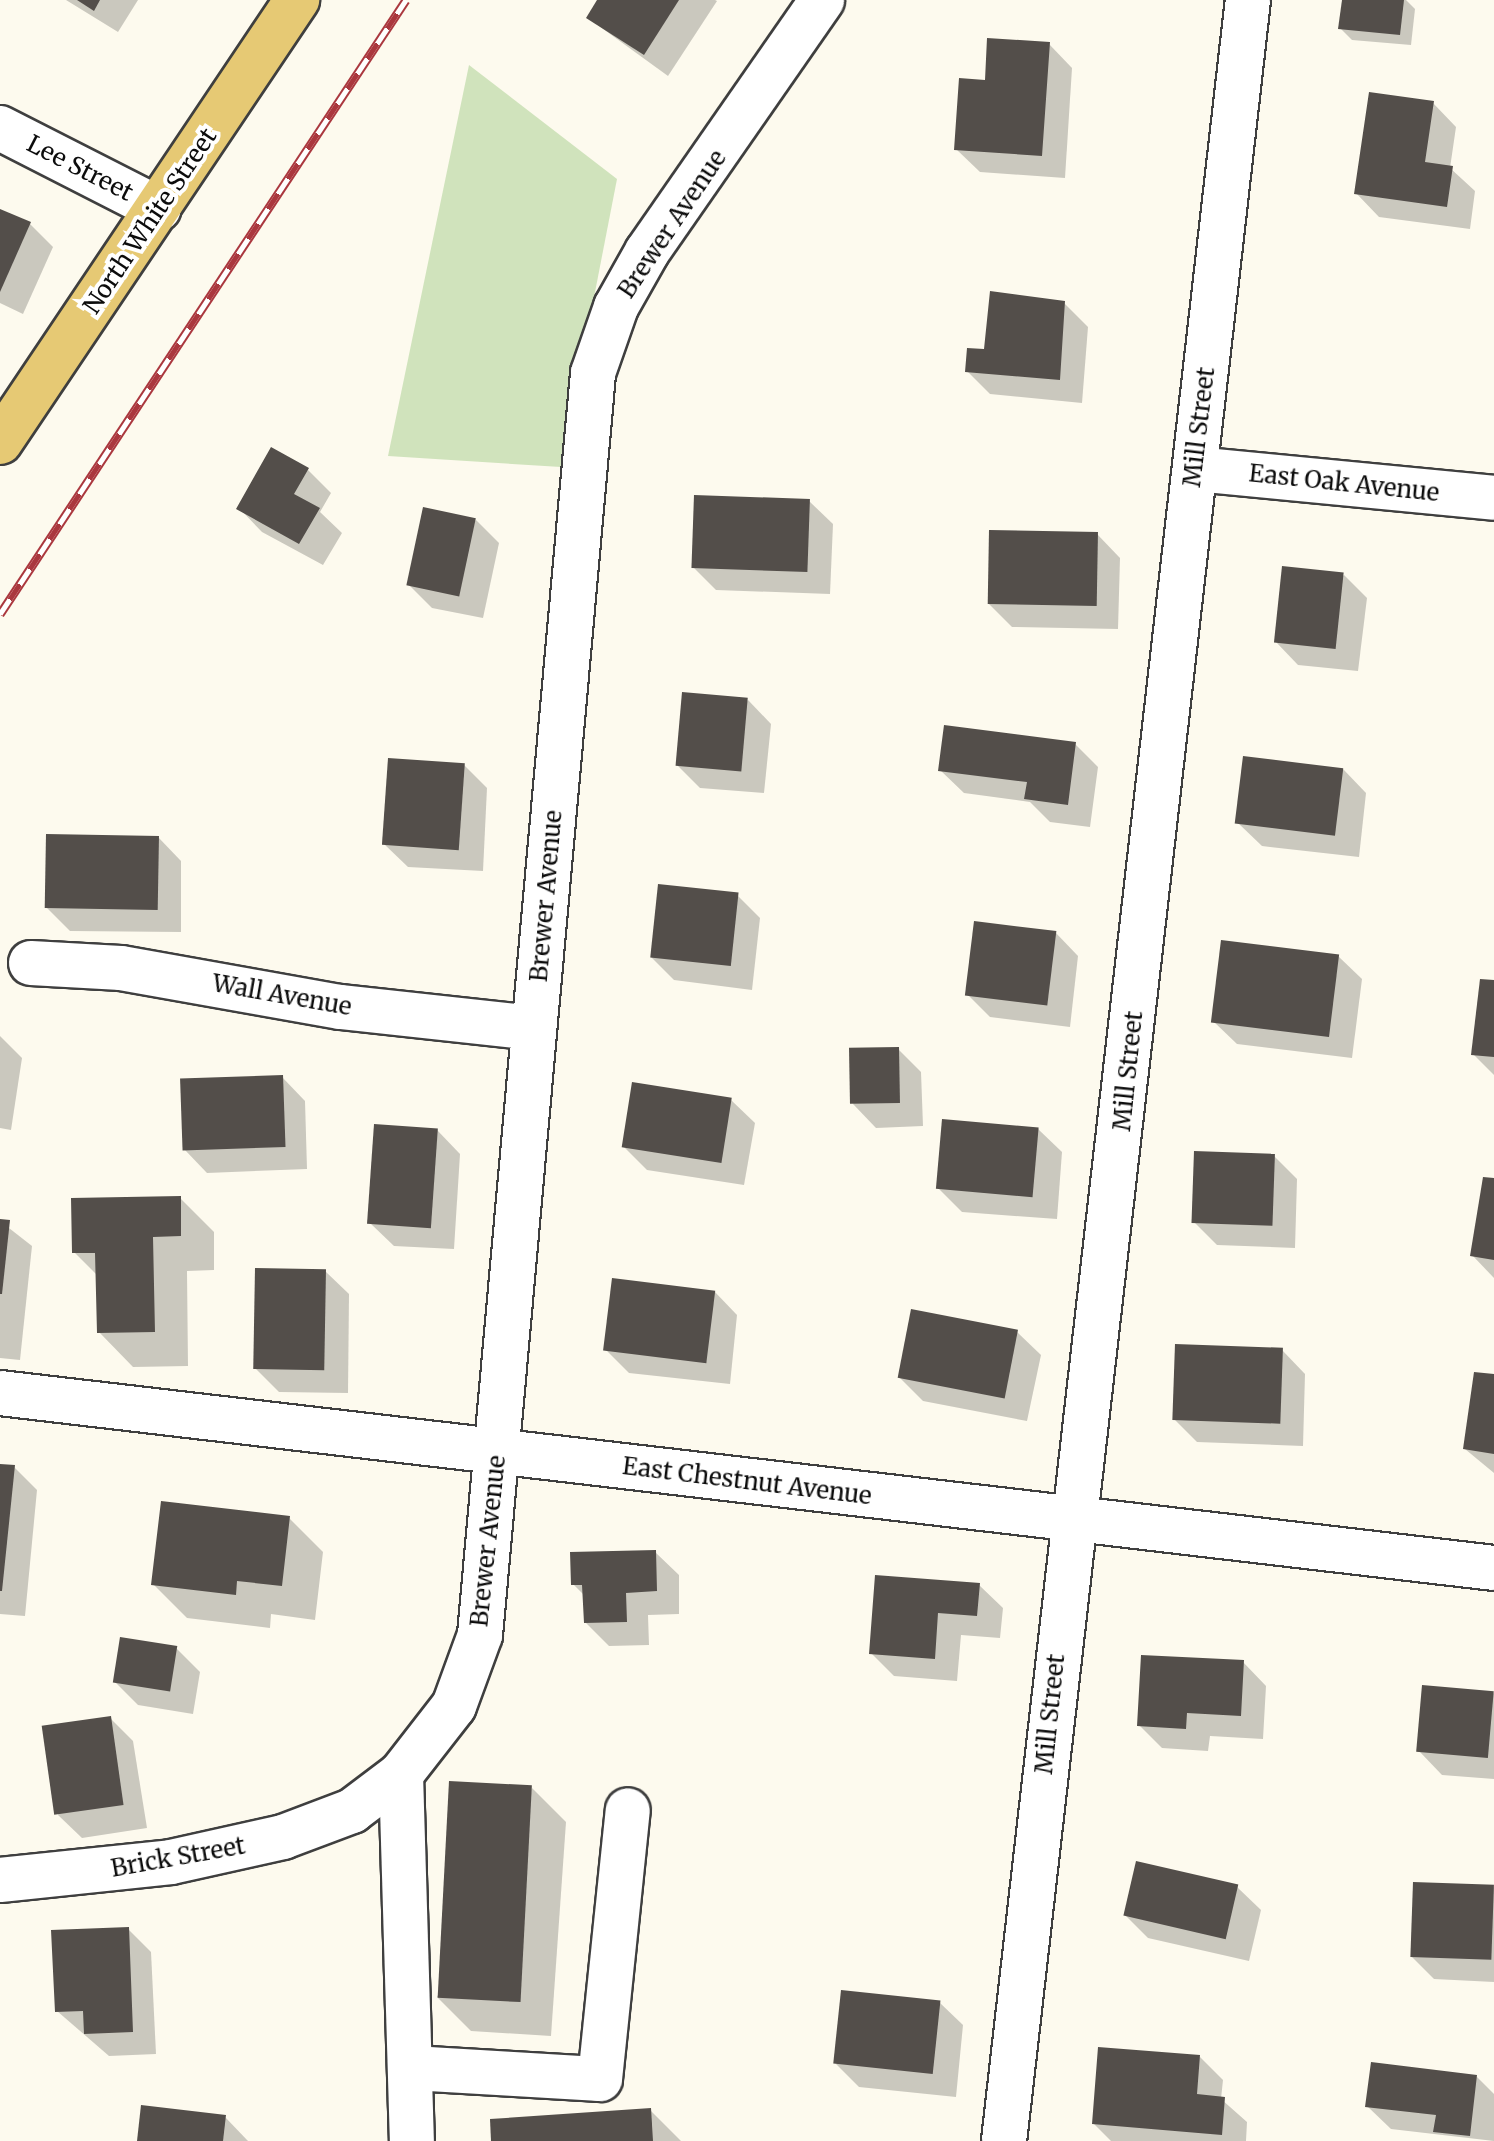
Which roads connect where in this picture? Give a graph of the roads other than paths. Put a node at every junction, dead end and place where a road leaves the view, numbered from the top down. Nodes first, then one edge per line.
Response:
1 (297, 0) edge
2 (822, 0) edge
3 (1248, 0) edge
4 (0, 128) edge
5 (159, 209) junction
6 (0, 442) edge
7 (1195, 469) junction
8 (1494, 498) edge
9 (31, 963) dead end
10 (534, 1028) junction
11 (0, 1393) edge
12 (497, 1451) junction
13 (1076, 1519) junction
14 (1494, 1568) edge
15 (401, 1774) junction
16 (628, 1810) dead end
17 (352, 1811) joint
18 (0, 1880) edge
19 (413, 2068) junction
20 (412, 2141) edge
21 (1004, 2141) edge

1 - 5 main road, North White Street
2 - 10 street, Brewer Avenue
3 - 7 street, Mill Street
4 - 5 street, Lee Street
5 - 6 main road, North White Street
7 - 8 street, East Oak Avenue
7 - 13 street, Mill Street
9 - 10 street, Wall Avenue
10 - 12 street, Brewer Avenue
11 - 12 street, East Chestnut Avenue
12 - 13 street, East Chestnut Avenue
12 - 15 street, Brewer Avenue
13 - 14 street, East Chestnut Avenue
13 - 21 street, Mill Street
15 - 17 street, Brewer Avenue
15 - 19 street
16 - 19 street
17 - 18 street, Brick Street
19 - 20 street

